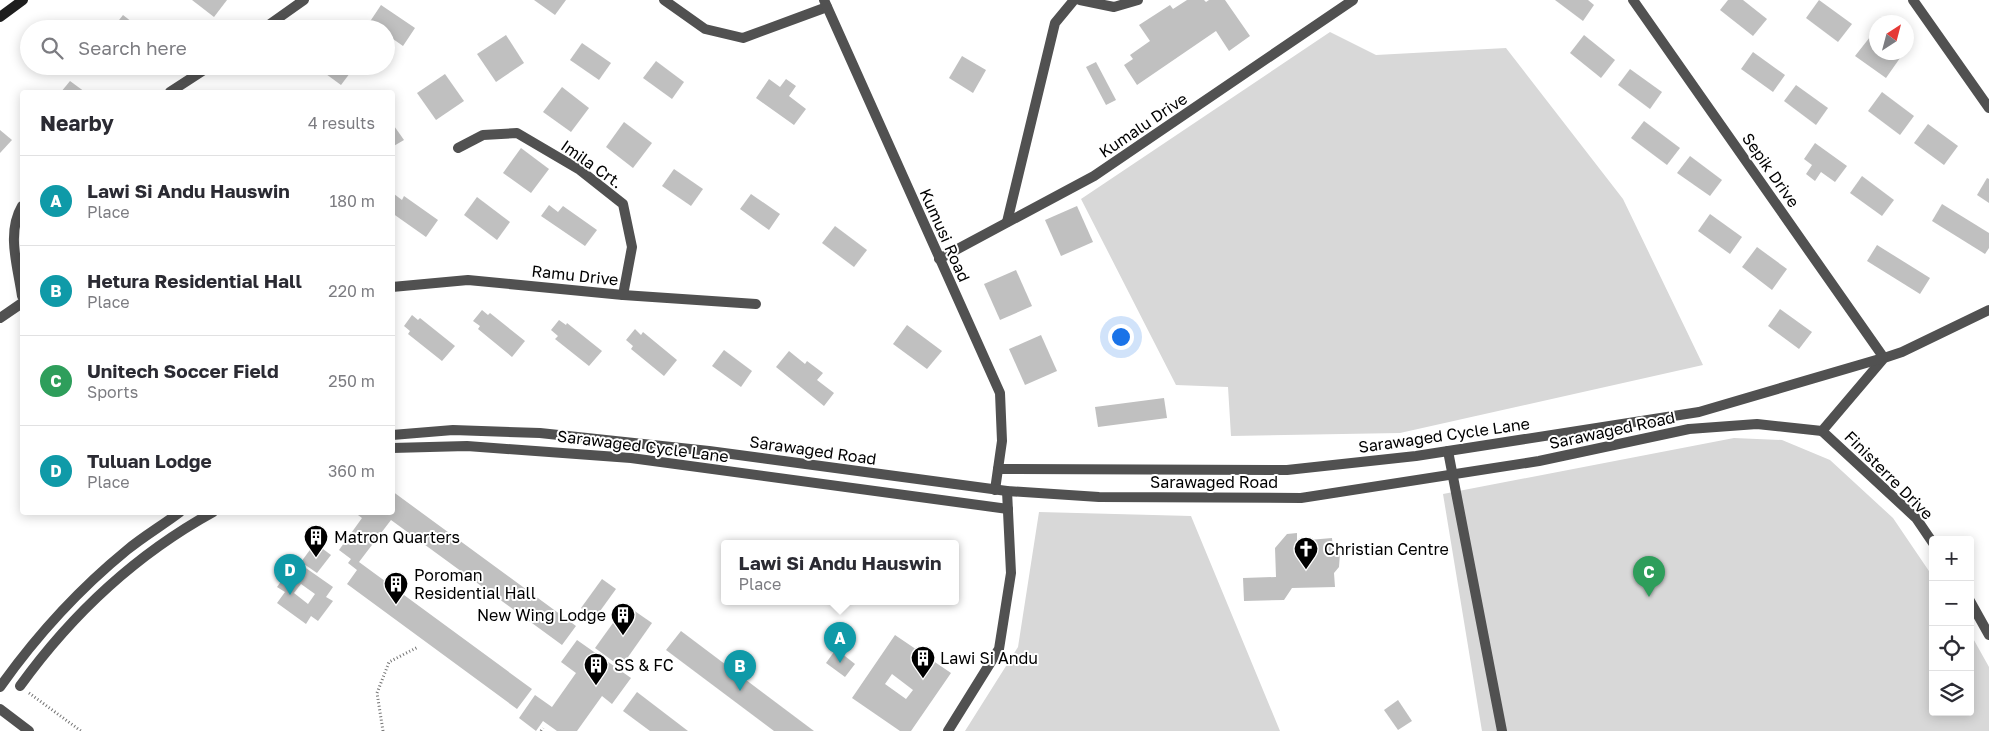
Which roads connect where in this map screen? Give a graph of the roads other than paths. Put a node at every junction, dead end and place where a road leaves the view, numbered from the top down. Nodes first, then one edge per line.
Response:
1 (23, 0) edge
2 (304, 0) edge
3 (664, 0) edge
4 (1074, 0) edge
5 (1080, 0) edge
6 (1138, 0) edge
7 (1353, 0) edge
8 (1633, 0) edge
9 (1913, 0) edge
10 (826, 4) edge
11 (0, 17) edge
12 (276, 20) edge
13 (196, 75) edge
14 (173, 90) edge
15 (1989, 108) edge
16 (458, 148) dead end
17 (20, 210) edge
18 (1008, 222) junction
19 (939, 259) junction
20 (20, 283) edge
21 (395, 286) edge
22 (623, 295) junction
23 (20, 304) edge
24 (756, 304) dead end
25 (1989, 310) edge
26 (0, 318) edge
27 (1884, 358) junction
28 (1822, 431) junction
29 (395, 435) edge
30 (395, 448) edge
31 (1448, 451) junction
32 (998, 469) junction
33 (995, 490) junction
34 (1007, 491) junction
35 (1008, 509) junction
36 (176, 515) edge
37 (208, 515) edge
38 (1929, 537) edge
39 (1974, 608) edge
40 (1989, 635) edge
41 (20, 686) road end
42 (0, 687) edge
43 (0, 710) edge
44 (29, 731) edge
45 (948, 731) edge
46 (1502, 731) edge

1 - 11 main road
2 - 12 street
3 - 10 street
4 - 18 street
5 - 6 street
7 - 18 street, Kumalu Drive
8 - 27 street
9 - 15 street
10 - 19 street, Kumusi Road
13 - 14 street
16 - 22 street, Imila Crt.
17 - 20 street
18 - 19 street, Kumalu Drive
19 - 32 street, Kumusi Road
21 - 22 street, Ramu Drive
22 - 24 street, Ramu Drive
23 - 26 street
25 - 27 street
27 - 28 street
27 - 31 street, Sarawaged Cycle Lane
28 - 34 street, Sarawaged Road
28 - 38 street, Finisterre Drive
29 - 33 street, Sarawaged Road
30 - 35 street, Sarawaged Cycle Lane
31 - 32 street, Sarawaged Cycle Lane
31 - 46 street
32 - 33 street, Kumusi Road
33 - 34 street, Sarawaged Road
34 - 35 street
35 - 45 street
36 - 42 street
37 - 41 street
39 - 40 street
43 - 44 street

